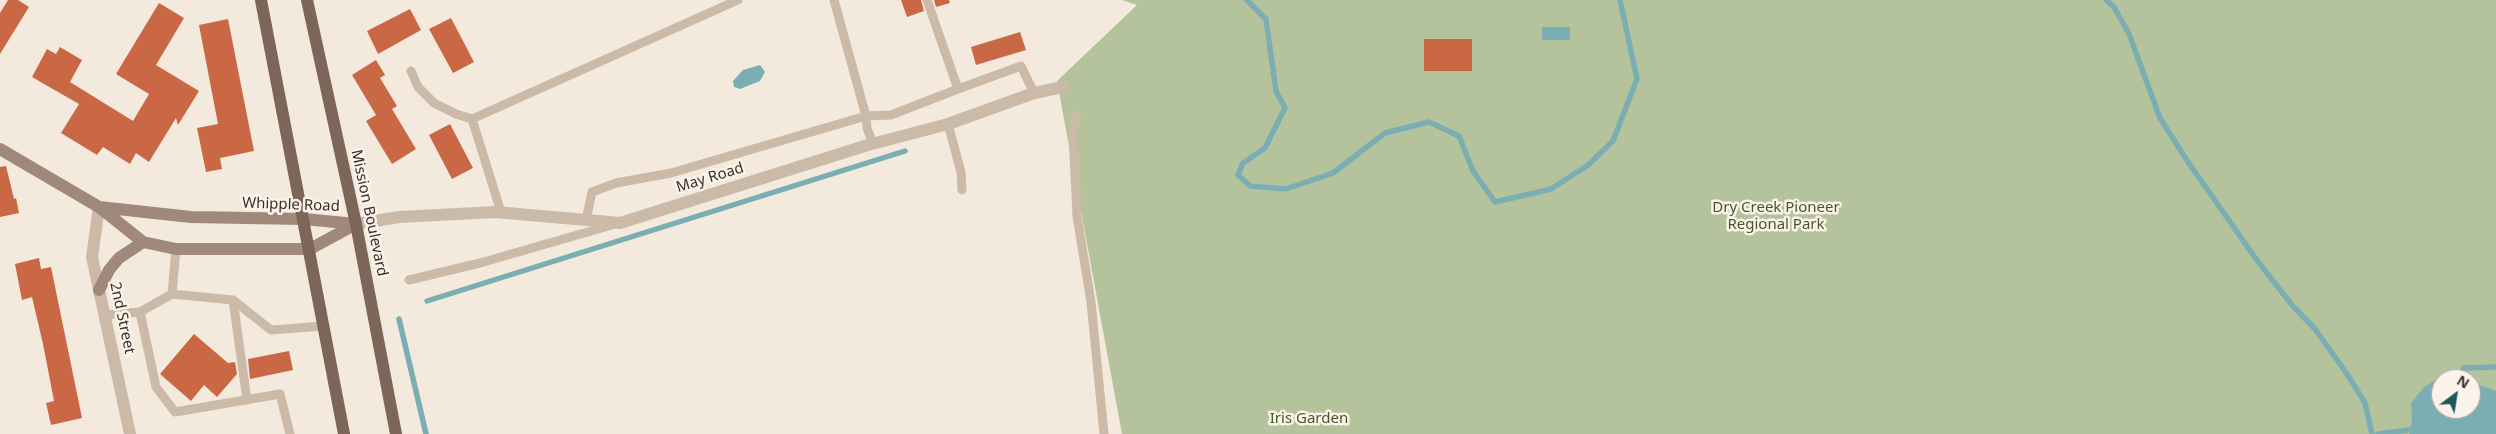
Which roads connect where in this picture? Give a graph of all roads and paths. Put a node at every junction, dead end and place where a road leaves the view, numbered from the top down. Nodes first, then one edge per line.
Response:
1 (261, 0) edge
2 (307, 0) edge
3 (738, 0) edge
4 (834, 0) edge
5 (927, 0) edge
6 (411, 71) dead end
7 (1062, 87) dead end
8 (958, 89) junction
9 (1034, 93) junction
10 (866, 116) junction
11 (1076, 116) dead end
12 (472, 119) junction
13 (948, 124) junction
14 (873, 144) junction
15 (0, 149) edge
16 (962, 190) dead end
17 (99, 207) junction
18 (500, 212) junction
19 (304, 219) junction
20 (586, 220) junction
21 (620, 223) junction
22 (356, 224) junction
23 (143, 242) junction
24 (310, 248) junction
25 (176, 249) junction
26 (409, 280) dead end
27 (100, 290) junction
28 (172, 294) junction
29 (233, 300) junction
30 (140, 312) junction
31 (105, 315) junction
32 (324, 326) junction
33 (247, 400) junction
34 (130, 434) edge
35 (290, 434) edge
36 (344, 434) edge
37 (396, 434) edge
38 (1104, 434) edge

1 - 19 main road
2 - 22 main road, Mission Boulevard
3 - 12 lane
4 - 10 lane
5 - 8 lane
6 - 12 lane
7 - 9 street, May Road
8 - 9 lane
8 - 10 lane
9 - 13 street, May Road
10 - 14 lane
10 - 20 lane
11 - 38 lane
12 - 18 lane
13 - 14 street, May Road
13 - 16 lane
14 - 21 street, May Road
15 - 17 main road, Whipple Road
17 - 19 main road, Whipple Road
17 - 23 main road, Whipple Road
17 - 27 street, 2nd Street
18 - 20 street, May Road
18 - 22 street, May Road
19 - 22 main road, Whipple Road
19 - 24 main road
20 - 21 street, May Road
21 - 26 lane
22 - 24 main road, Whipple Road
22 - 37 main road, Mission Boulevard
23 - 25 main road, Whipple Road
23 - 27 main road
24 - 25 main road, Whipple Road
24 - 32 main road
25 - 28 lane
27 - 31 street, 2nd Street
28 - 29 lane
28 - 30 lane
29 - 32 lane
29 - 33 lane
30 - 31 lane
30 - 33 lane
31 - 34 street, 2nd Street
32 - 36 main road
33 - 35 lane

